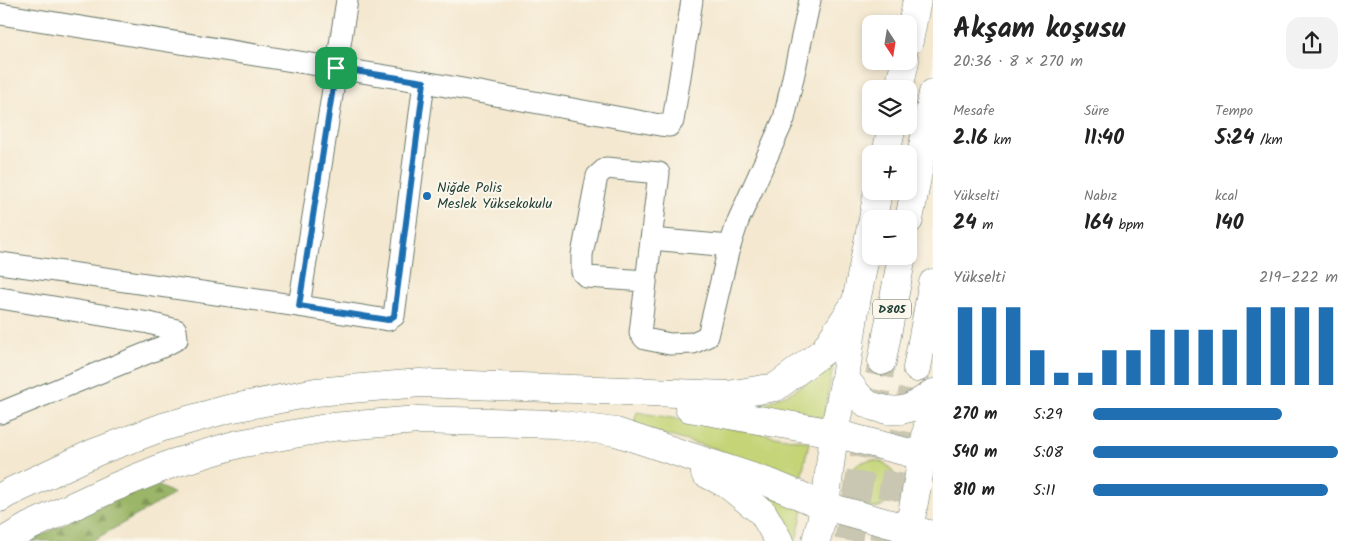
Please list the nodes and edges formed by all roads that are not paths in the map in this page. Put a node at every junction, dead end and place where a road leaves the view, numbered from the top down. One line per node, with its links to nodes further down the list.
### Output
1 (346, 0): 7 (street)
2 (692, 0): 8 (street)
3 (810, 0): 12 (street)
4 (917, 0): 6 (highway)
5 (0, 14): 7 (street)
6 (914, 15)
7 (336, 68): 8 (street); 20 (street)
8 (424, 82): 20 (street)
9 (933, 94): 10 (highway)
10 (911, 210)
11 (651, 239): 12 (street); 16 (street); 16 (street)
12 (730, 246): 16 (street)
13 (0, 263): 20 (street)
14 (863, 265): 19 (highway)
15 (900, 265): 21 (highway, D805)
16 (646, 281)
17 (933, 283): 22 (highway, D805)
18 (0, 298): 27 (street)
19 (856, 302): 23 (highway); 24 (highway)
20 (299, 306)
21 (882, 361)
22 (917, 368)
23 (845, 378): 25 (highway); 29 (highway)
24 (581, 388): 29 (highway); 31 (highway)
25 (933, 393)
26 (933, 397): 30 (highway)
27 (0, 413)
28 (418, 420): 32 (highway); 34 (highway); 35 (highway)
29 (834, 434): 30 (highway); 32 (highway)
30 (927, 458): 33 (highway)
31 (0, 498)
32 (824, 506): 33 (highway); 36 (highway)
33 (916, 535)
34 (4, 541)
35 (779, 541)
36 (816, 541)

